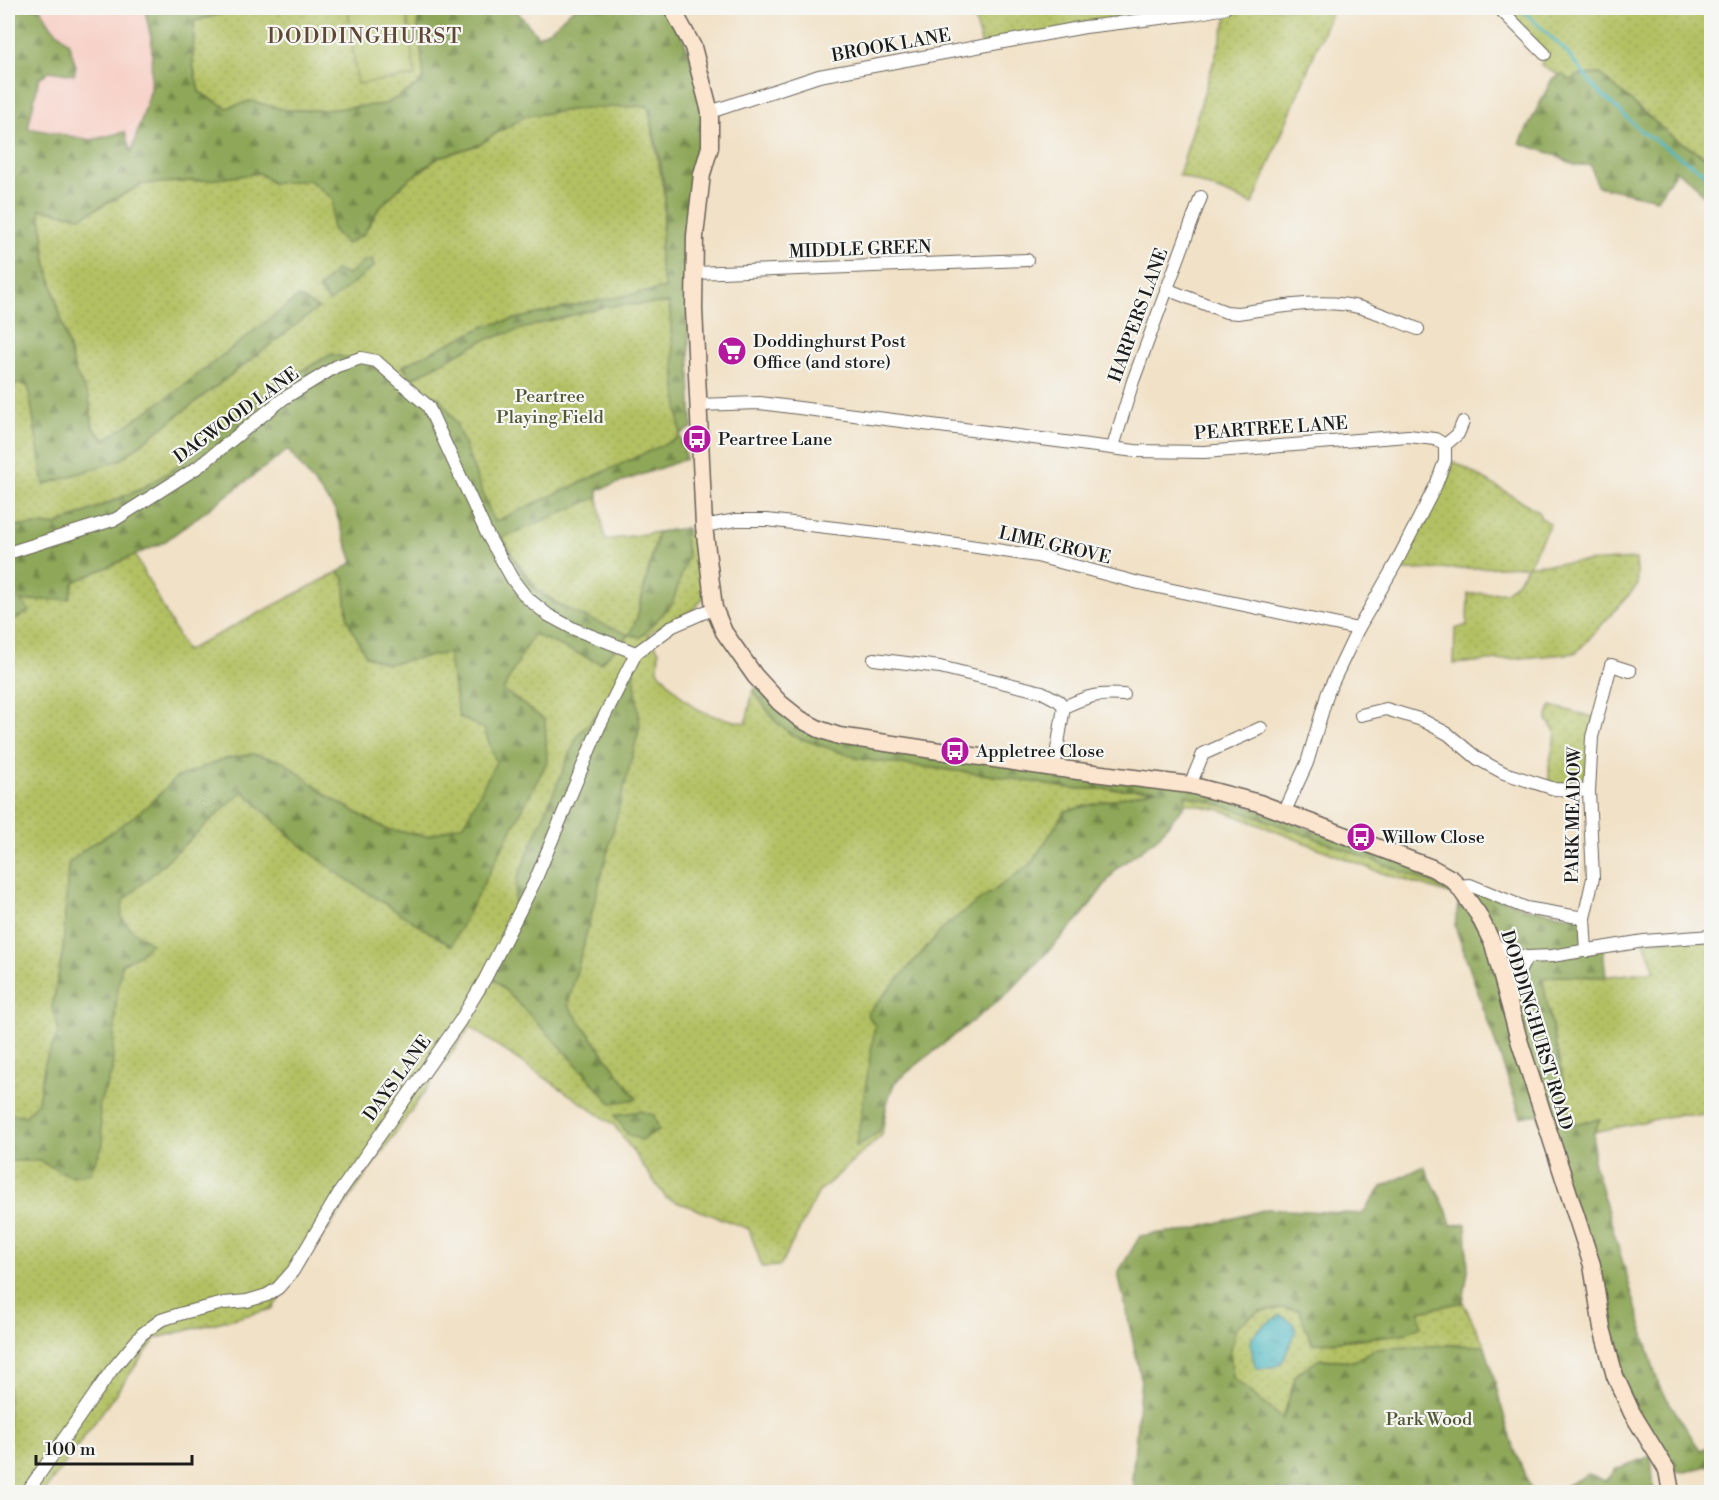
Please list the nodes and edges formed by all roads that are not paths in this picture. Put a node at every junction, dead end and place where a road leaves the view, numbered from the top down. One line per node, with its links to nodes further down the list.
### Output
1 (672, 8): 5 (street, DODDINGHURST ROAD)
2 (1225, 8): 5 (street, BROOK LANE)
3 (1499, 8): 4 (street)
4 (1545, 54)
5 (710, 112): 8 (street, DODDINGHURST ROAD)
6 (1201, 197): 9 (street, HARPERS LANE)
7 (1027, 261): 8 (street, MIDDLE GREEN)
8 (695, 273): 11 (street, DODDINGHURST ROAD)
9 (1166, 289): 10 (street); 14 (street, HARPERS LANE)
10 (1418, 329)
11 (697, 405): 14 (street, PEARTREE LANE); 15 (street, DODDINGHURST ROAD)
12 (1463, 422): 13 (street)
13 (1445, 445): 14 (street, PEARTREE LANE); 18 (street)
14 (1113, 447)
15 (704, 526): 17 (street, DODDINGHURST ROAD); 18 (street, LIME GROVE)
16 (8, 553): 19 (street, DAGWOOD LANE)
17 (714, 608): 19 (street, DAYS LANE); 26 (street, DODDINGHURST ROAD)
18 (1358, 629): 29 (street)
19 (636, 653): 37 (street, DAYS LANE)
20 (874, 659): 23 (street)
21 (1630, 670): 28 (street, PARK MEADOW)
22 (1124, 695): 23 (street)
23 (1064, 707): 26 (street)
24 (1361, 715): 28 (street)
25 (1261, 728): 27 (street)
26 (1054, 768): 27 (street, DODDINGHURST ROAD)
27 (1190, 785): 29 (street, DODDINGHURST ROAD)
28 (1588, 791): 31 (street, PARK MEADOW)
29 (1284, 813): 30 (street, DODDINGHURST ROAD)
30 (1458, 886): 31 (street); 33 (street, DODDINGHURST ROAD)
31 (1584, 918): 34 (street, PARK MEADOW)
32 (1712, 936): 34 (street)
33 (1493, 944): 35 (street); 36 (street, DODDINGHURST ROAD)
34 (1586, 951): 35 (street)
35 (1527, 957): 36 (street)
36 (1505, 988): 38 (street, DODDINGHURST ROAD)
37 (27, 1492)
38 (1671, 1492)

